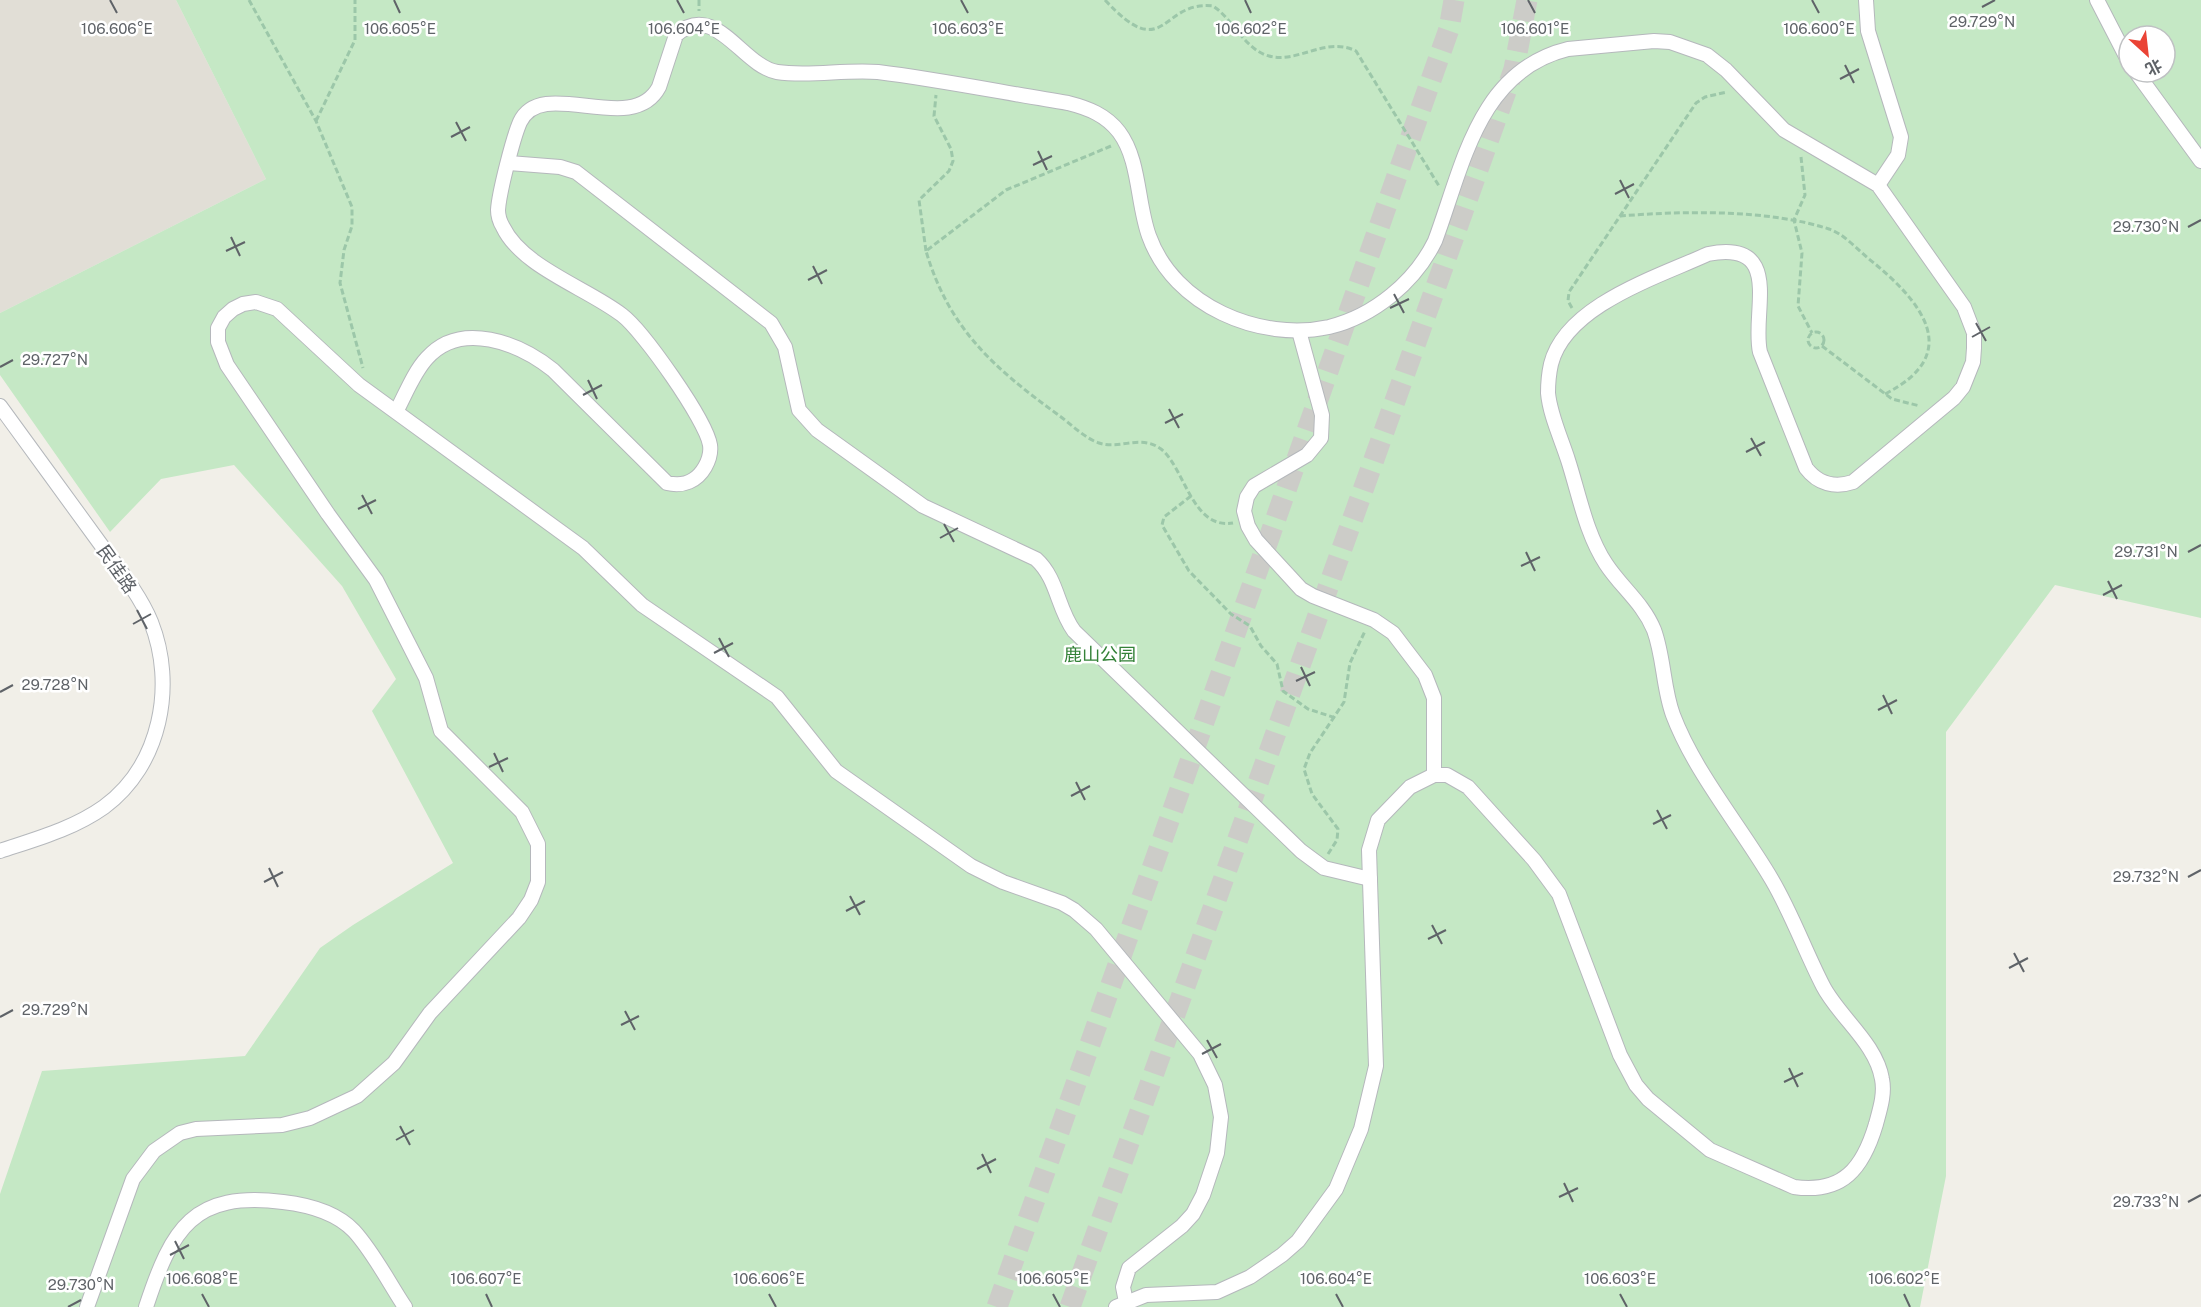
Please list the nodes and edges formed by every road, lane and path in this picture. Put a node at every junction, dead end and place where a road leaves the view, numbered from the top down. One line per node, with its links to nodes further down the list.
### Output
1 (249, 0): 10 (path)
2 (355, 0): 10 (path)
3 (1105, 0): 16 (path)
4 (1866, 0): 15 (street)
5 (2097, 0): 6 (street)
6 (2117, 39)
7 (938, 82): 11 (street); 14 (street); 19 (path)
8 (2145, 84): 13 (street)
9 (1743, 88): 12 (street); 16 (street); 17 (path)
10 (316, 121): 24 (path)
11 (1125, 141): 19 (path); 21 (street)
12 (1805, 142): 15 (street); 18 (path)
13 (2201, 161)
14 (509, 163): 27 (street); 35 (street)
15 (1878, 185): 28 (street)
16 (1449, 203): 21 (street)
17 (1620, 216): 18 (path); 20 (path)
18 (1794, 220): 22 (path); 25 (path)
19 (926, 251): 29 (path)
20 (1580, 319): 28 (street); 33 (street)
21 (1299, 331): 30 (street)
22 (1812, 333): 23 (path); 23 (path)
23 (1822, 346): 25 (path)
24 (370, 393): 27 (street); 38 (street)
25 (1885, 394): 28 (path)
26 (0, 406): 34 (street, 民佳路)
27 (396, 410): 37 (street)
28 (1939, 410)
29 (1191, 496): 30 (path); 32 (path)
30 (1246, 521): 31 (street)
31 (1371, 619): 32 (path); 33 (street)
32 (1336, 718): 35 (path)
33 (1434, 775): 36 (street)
34 (0, 851)
35 (1321, 866): 36 (street)
36 (1370, 879): 37 (street)
37 (1121, 1304)
38 (87, 1307)
39 (146, 1307): 40 (street)
40 (405, 1307)

